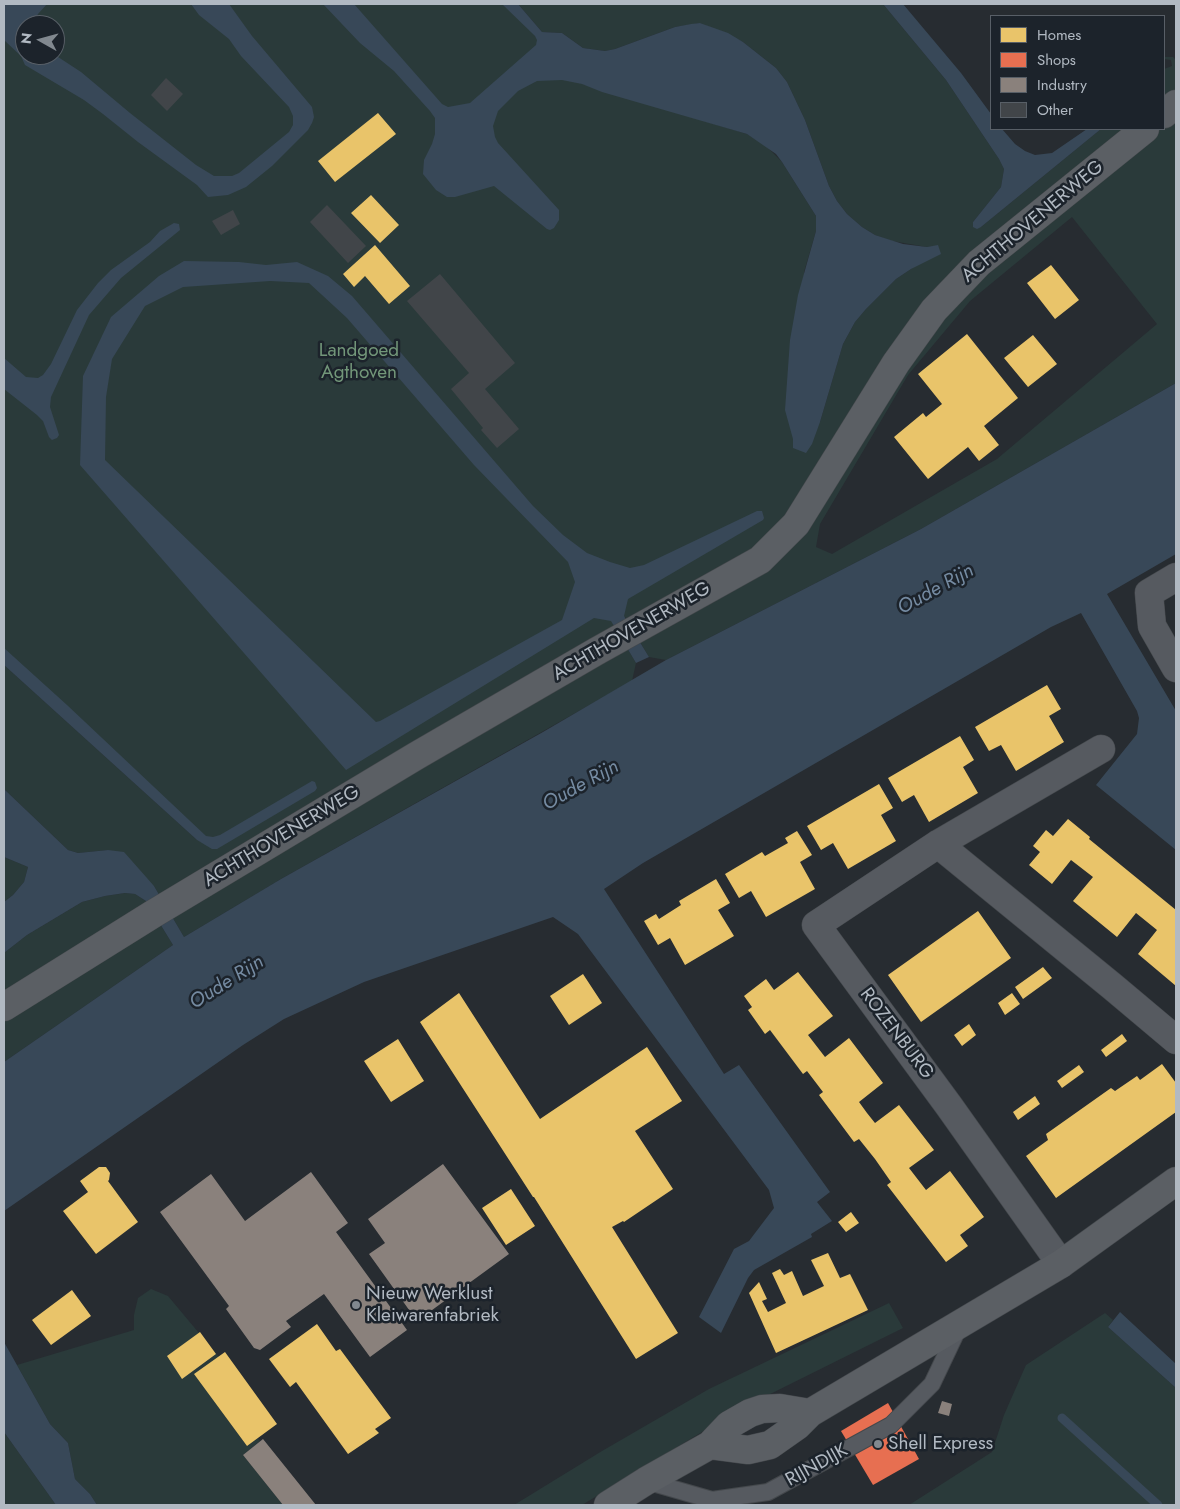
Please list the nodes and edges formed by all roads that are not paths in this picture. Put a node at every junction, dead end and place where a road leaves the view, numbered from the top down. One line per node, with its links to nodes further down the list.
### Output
1 (1176, 104): 2 (street)
2 (1165, 113)
3 (1144, 130): 8 (street, ACHTHOVENERWEG)
4 (1176, 577): 5 (street)
5 (1176, 668)
6 (1101, 749): 7 (street, ROZENBURG)
7 (938, 844): 9 (street); 11 (street, ROZENBURG)
8 (4, 1007)
9 (1176, 1040)
10 (1176, 1181): 11 (street)
11 (1061, 1264): 12 (street)
12 (961, 1323): 13 (street); 15 (lane, RIJNDIJK)
13 (810, 1413): 14 (street); 14 (street)
14 (710, 1445): 15 (street)
15 (646, 1481): 16 (street)
16 (608, 1505)

